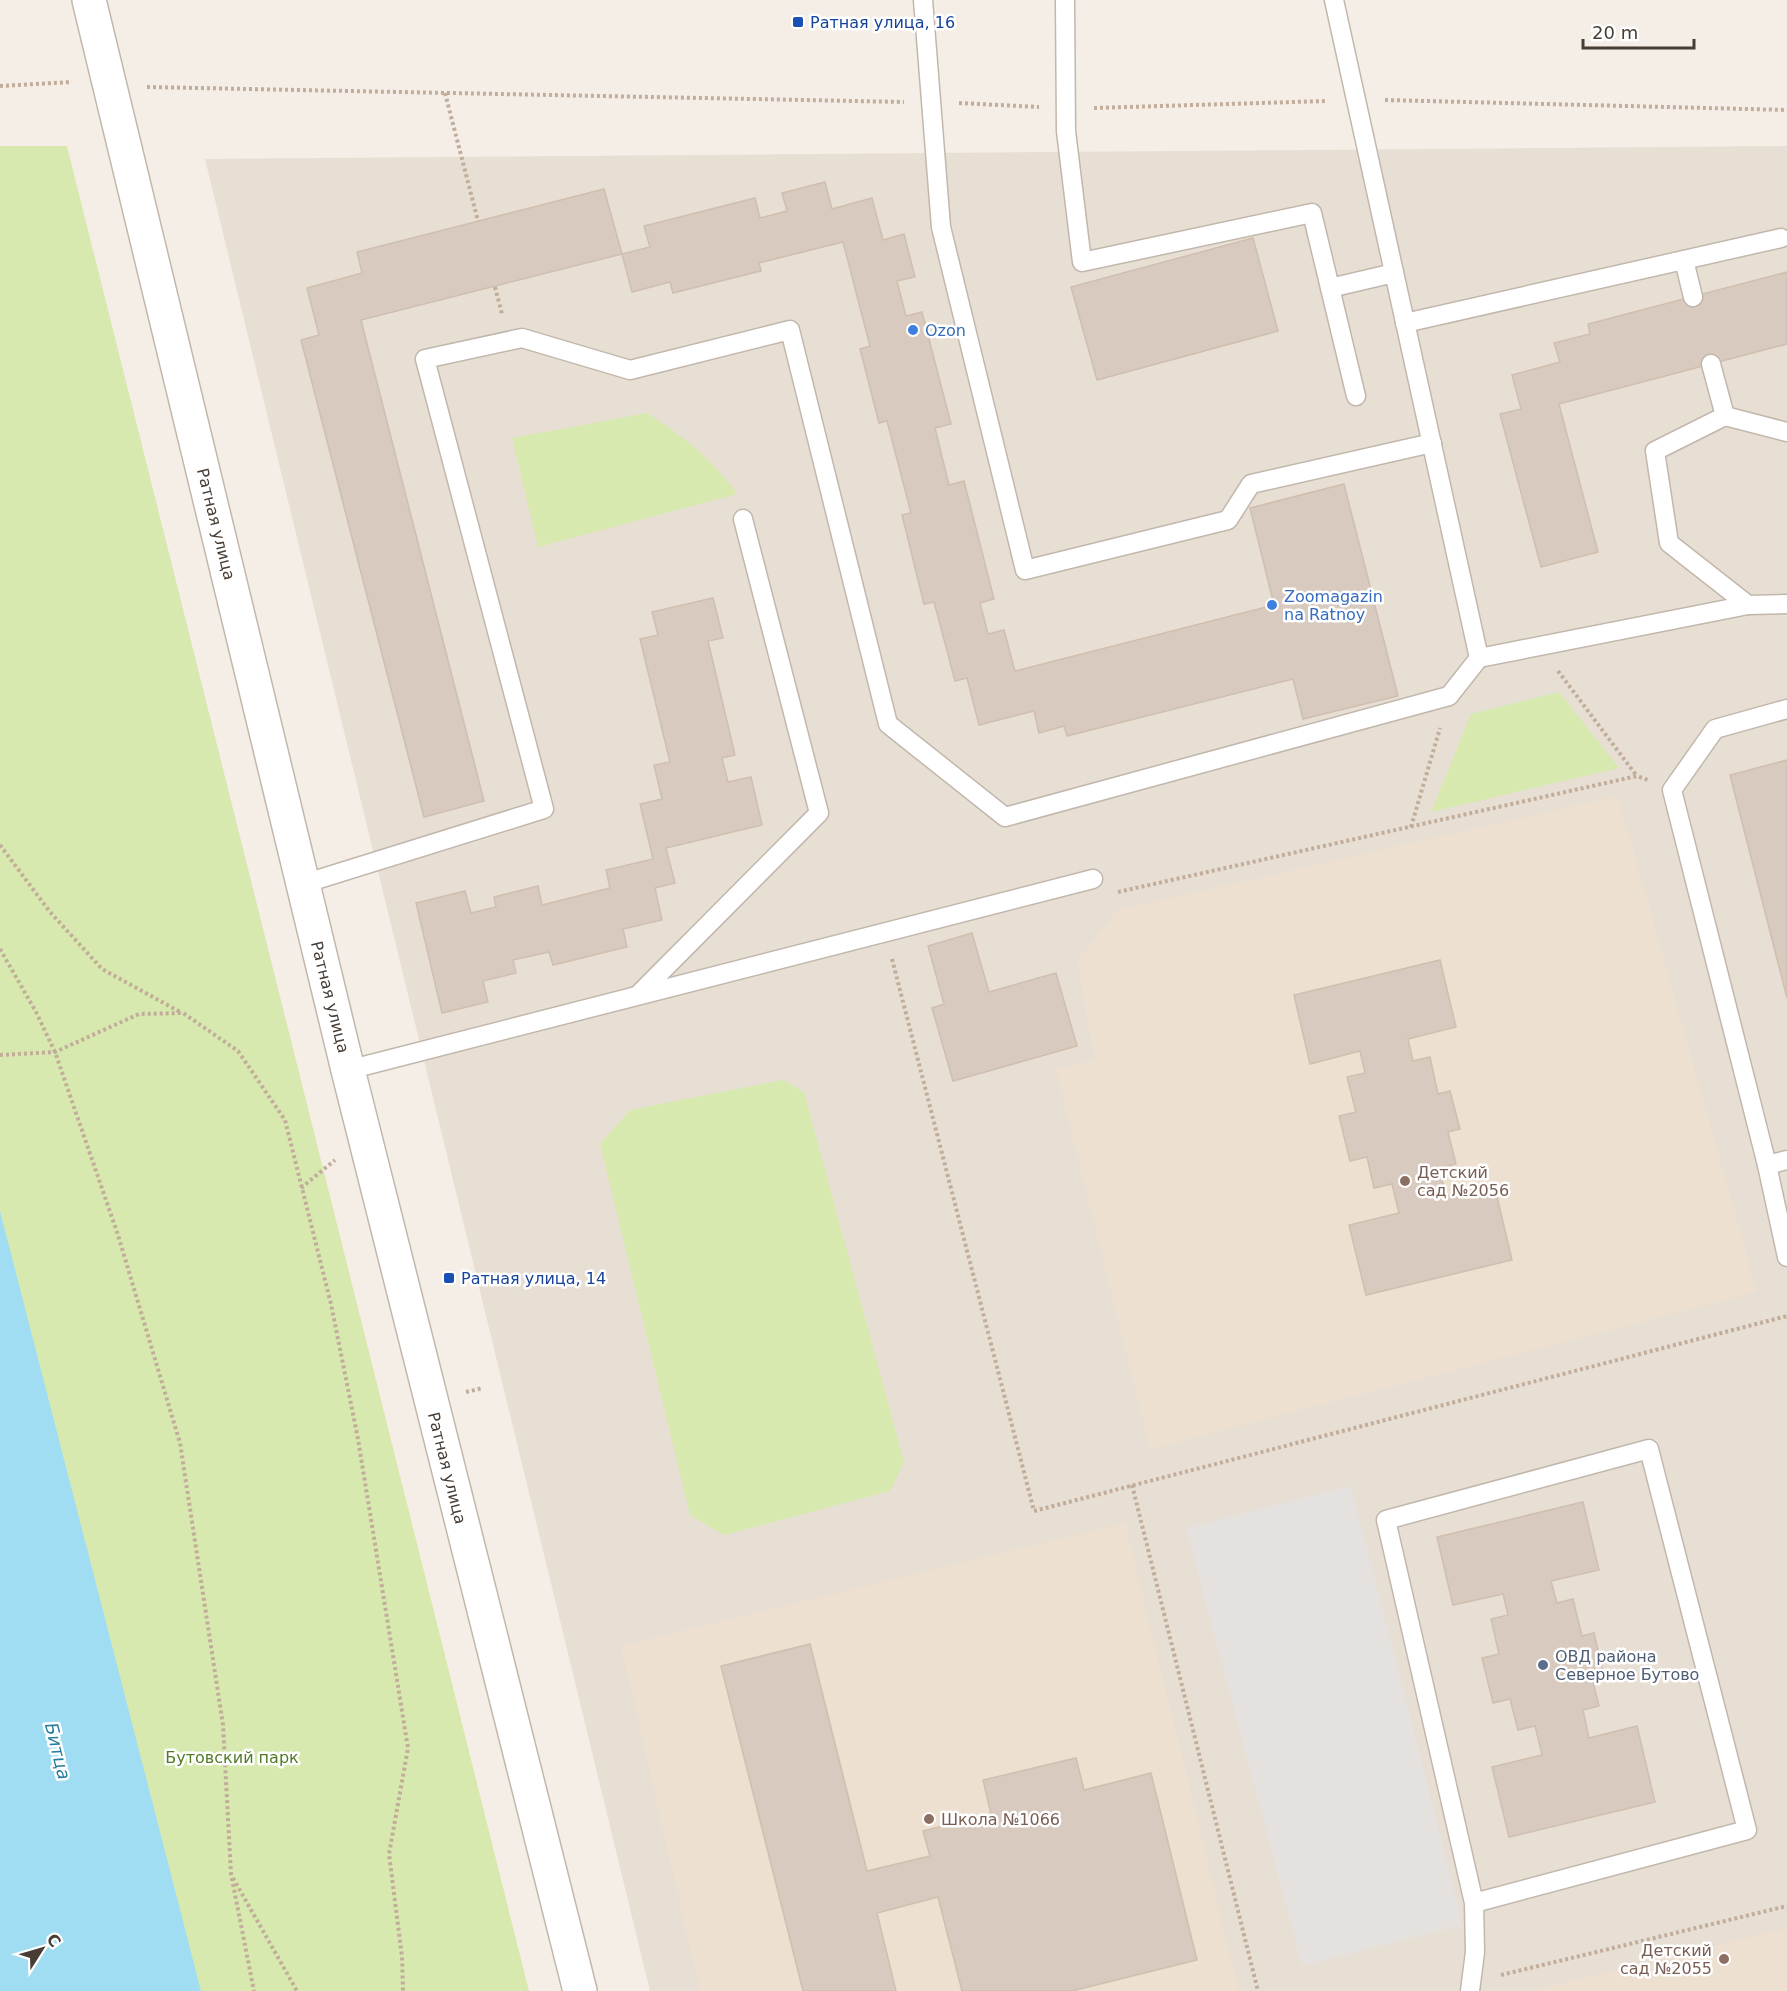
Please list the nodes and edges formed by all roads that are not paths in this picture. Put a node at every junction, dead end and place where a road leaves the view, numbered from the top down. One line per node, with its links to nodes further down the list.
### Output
1 (89, 0): 22 (street, Ратная улица)
2 (923, 0): 15 (lane)
3 (1065, 0): 8 (lane)
4 (1334, 0): 7 (lane)
5 (1780, 238): 6 (lane)
6 (1684, 260): 9 (lane); 10 (lane)
7 (1394, 273): 8 (lane); 10 (lane)
8 (1330, 288): 12 (lane)
9 (1693, 297)
10 (1405, 323): 15 (lane)
11 (1711, 364): 13 (lane)
12 (1356, 396)
13 (1725, 416): 14 (lane); 18 (lane)
14 (1787, 432)
15 (1432, 443): 19 (lane)
16 (743, 519): 23 (lane)
17 (1787, 604): 18 (lane)
18 (1748, 605): 19 (lane)
19 (1479, 658): 22 (lane)
20 (1787, 709): 26 (lane)
21 (1093, 879): 23 (lane)
22 (303, 884): 24 (street, Ратная улица)
23 (638, 995): 24 (lane)
24 (348, 1071): 30 (street, Ратная улица)
25 (1787, 1160): 26 (lane)
26 (1767, 1165): 27 (lane)
27 (1787, 1257)
28 (1474, 1903): 28 (lane); 29 (lane)
29 (1471, 1986)
30 (580, 1991)

